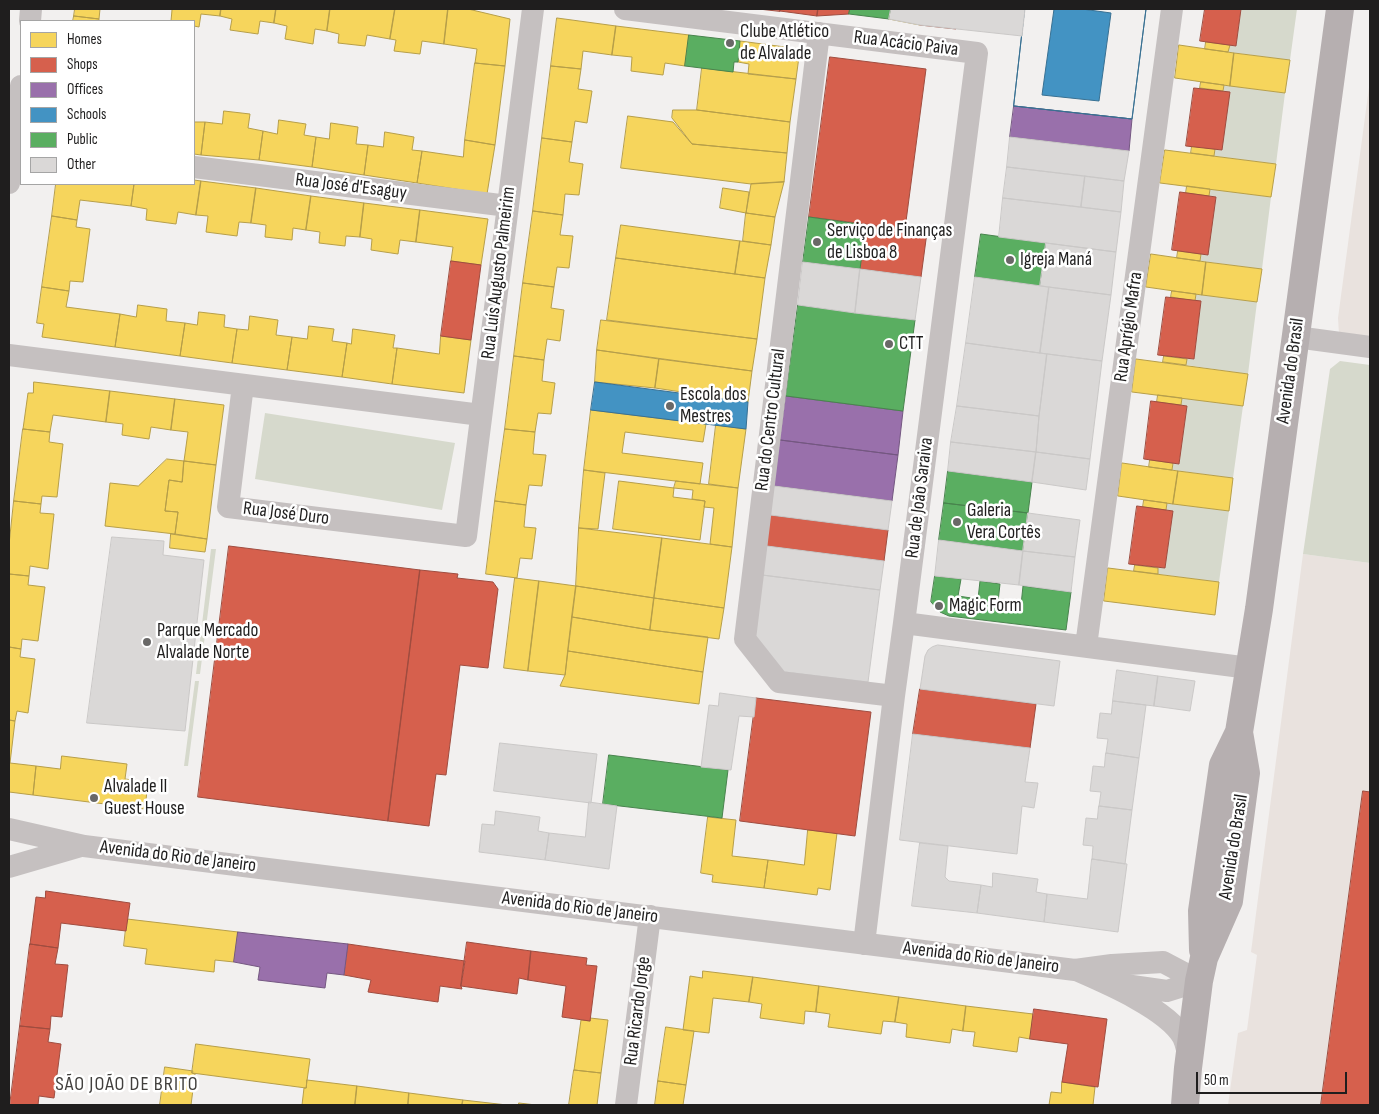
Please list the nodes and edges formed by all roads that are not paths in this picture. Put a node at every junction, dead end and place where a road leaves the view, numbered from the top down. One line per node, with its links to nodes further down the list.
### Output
1 (533, 9): 11 (street, Rua Luís Augusto Palmeirim)
2 (625, 9): 5 (street, Rua Acácio Paiva)
3 (1172, 9): 19 (street, Rua Aprígio Mafra)
4 (1340, 9): 12 (main road, Avenida do Brasil)
5 (820, 33): 6 (street, Rua Acácio Paiva); 21 (street, Rua do Centro Cultural)
6 (977, 52): 18 (street, Rua de João Saraiva)
7 (20, 106): 8 (street)
8 (18, 145): 10 (street)
9 (195, 167): 11 (street, Rua José d'Esaguy)
10 (9, 184)
11 (508, 206): 16 (street, Rua Luís Augusto Palmeirim)
12 (1296, 337): 13 (street); 20 (main road, Avenida do Brasil)
13 (1370, 347)
14 (9, 355): 15 (street)
15 (243, 385): 16 (street); 17 (street, Rua José Duro)
16 (481, 415): 17 (street, Rua Luís Augusto Palmeirim)
17 (466, 536)
18 (904, 623): 19 (street); 21 (street, Rua de João Saraiva)
19 (1086, 646): 20 (street)
20 (1249, 668): 27 (main road, Avenida do Brasil)
21 (894, 696): 26 (street, Rua de João Saraiva)
22 (9, 829): 23 (street, Avenida do Rio de Janeiro)
23 (84, 846): 24 (street, Avenida do Rio de Janeiro); 25 (street, Avenida do Rio de Janeiro)
24 (9, 867)
25 (650, 916): 26 (street, Avenida do Rio de Janeiro); 31 (street, Rua Ricardo Jorge)
26 (864, 944): 28 (street, Avenida do Rio de Janeiro)
27 (1202, 969): 28 (street, Avenida do Rio de Janeiro); 29 (street, Avenida do Rio de Janeiro); 30 (main road, Avenida do Brasil)
28 (1075, 970): 29 (street, Avenida do Rio de Janeiro)
29 (1104, 982): 30 (street, Avenida do Rio de Janeiro)
30 (1188, 1068): 32 (main road, Avenida do Brasil)
31 (626, 1105)
32 (1185, 1105)

